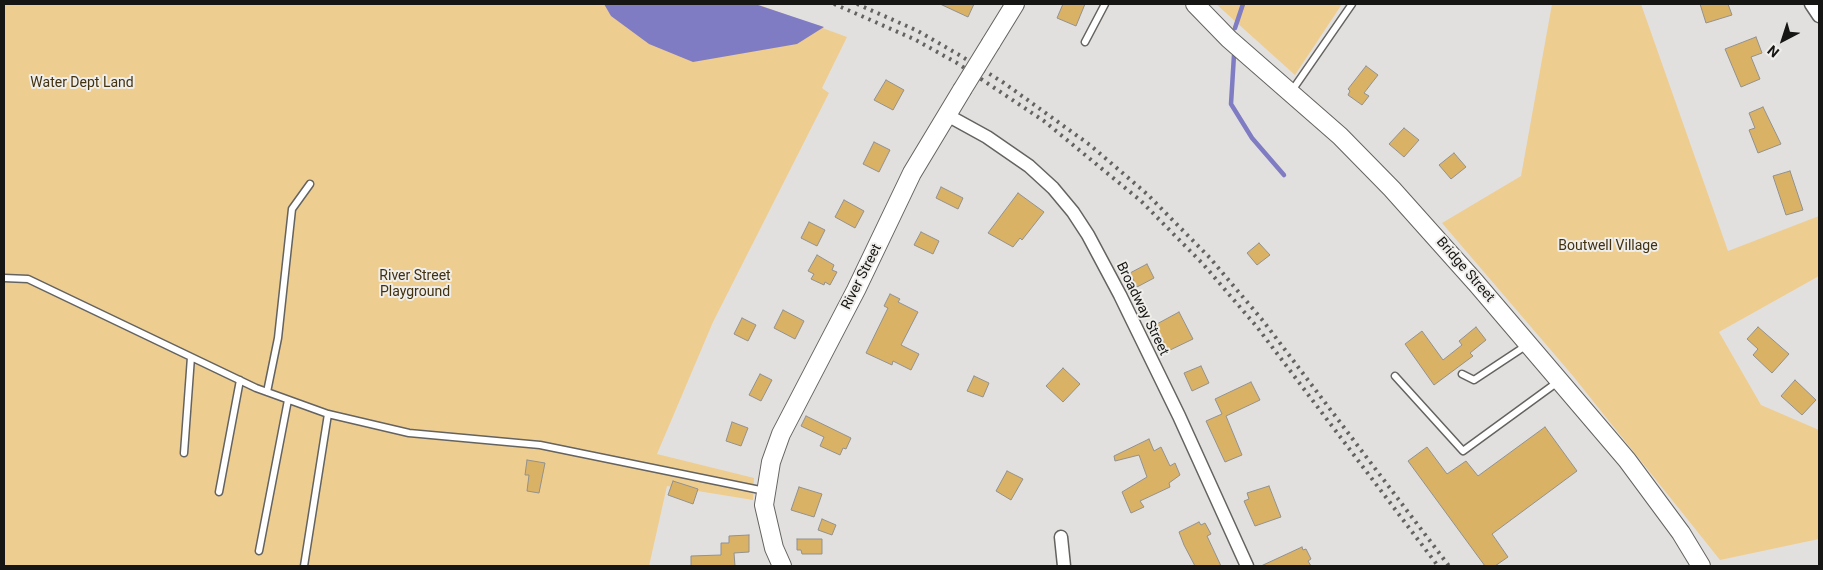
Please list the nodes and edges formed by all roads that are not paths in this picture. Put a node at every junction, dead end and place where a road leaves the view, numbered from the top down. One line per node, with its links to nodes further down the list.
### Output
1 (1015, 4): 9 (main road, River Street, bridge)
2 (1105, 4): 7 (lane)
3 (1195, 4): 8 (main road, Bridge Street)
4 (1352, 4): 8 (lane)
5 (1811, 4): 6 (street)
6 (1819, 16)
7 (1085, 42)
8 (1291, 93): 12 (main road, Bridge Street)
9 (948, 115): 22 (main road, River Street); 29 (street, Broadway Street)
10 (310, 184): 18 (lane)
11 (4, 278): 13 (lane)
12 (1528, 345): 14 (lane); 17 (main road, Bridge Street)
13 (191, 356): 16 (lane); 21 (lane)
14 (1462, 374)
15 (1395, 376): 17 (lane)
16 (240, 380): 18 (lane); 23 (lane)
17 (1560, 381): 30 (main road, Bridge Street)
18 (267, 392): 19 (lane)
19 (288, 400): 20 (lane); 25 (lane)
20 (328, 414): 22 (lane); 26 (lane)
21 (184, 453)
22 (766, 491): 27 (main road, River Street)
23 (220, 492)
24 (1061, 537): 28 (street)
25 (259, 551)
26 (304, 566)
27 (782, 566)
28 (1064, 566)
29 (1247, 566)
30 (1702, 566)

